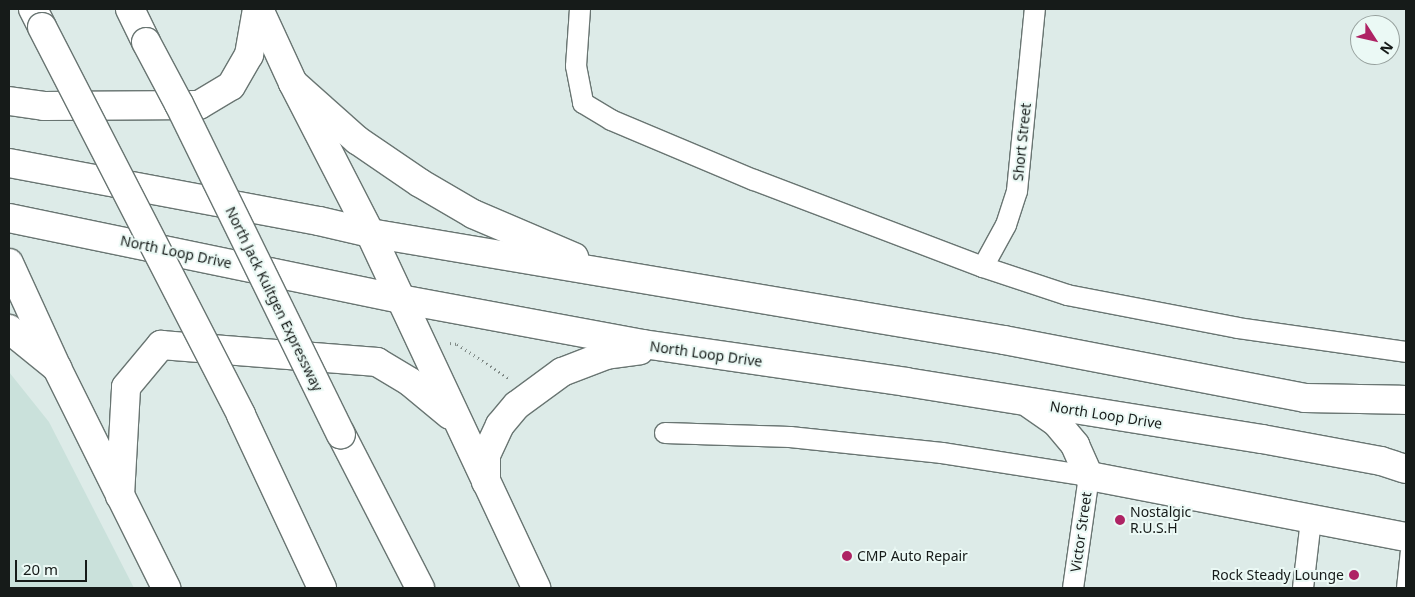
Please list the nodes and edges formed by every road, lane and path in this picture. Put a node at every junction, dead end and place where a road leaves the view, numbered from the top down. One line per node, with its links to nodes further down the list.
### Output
1 (130, 9): 36 (main road, North Jack Kultgen Expressway, bridge)
2 (258, 9): 6 (main road); 7 (main road)
3 (580, 9): 12 (street)
4 (1035, 9): 12 (street, Short Street)
5 (38, 18): 35 (main road, bridge)
6 (293, 83): 10 (main road); 13 (main road)
7 (9, 101)
8 (9, 163): 10 (main road)
9 (9, 218): 14 (main road, North Loop Drive)
10 (370, 233): 13 (main road); 14 (main road)
11 (9, 263): 21 (main road)
12 (982, 267): 20 (street)
13 (622, 276): 23 (main road)
14 (400, 299): 19 (main road, North Loop Drive); 25 (main road)
15 (9, 329): 21 (main road)
16 (457, 336): 18 (path)
17 (444, 343): 18 (path)
18 (457, 344): 22 (path)
19 (660, 347): 24 (main road, North Loop Drive); 29 (main road)
20 (1406, 352)
21 (57, 368): 30 (main road)
22 (512, 380)
23 (1406, 400)
24 (1027, 402): 27 (main road, North Loop Drive); 28 (main road)
25 (457, 421): 29 (main road); 30 (main road)
26 (665, 433): 28 (street)
27 (1406, 469)
28 (1089, 476): 31 (main road); 38 (street, Victor Street)
29 (486, 482): 37 (main road)
30 (120, 496): 34 (main road)
31 (1311, 520): 32 (main road); 39 (street)
32 (1406, 537)
33 (1406, 552): 40 (lane)
34 (166, 588)
35 (322, 588)
36 (420, 588)
37 (536, 588)
38 (1073, 588)
39 (1303, 588)
40 (1402, 588)

